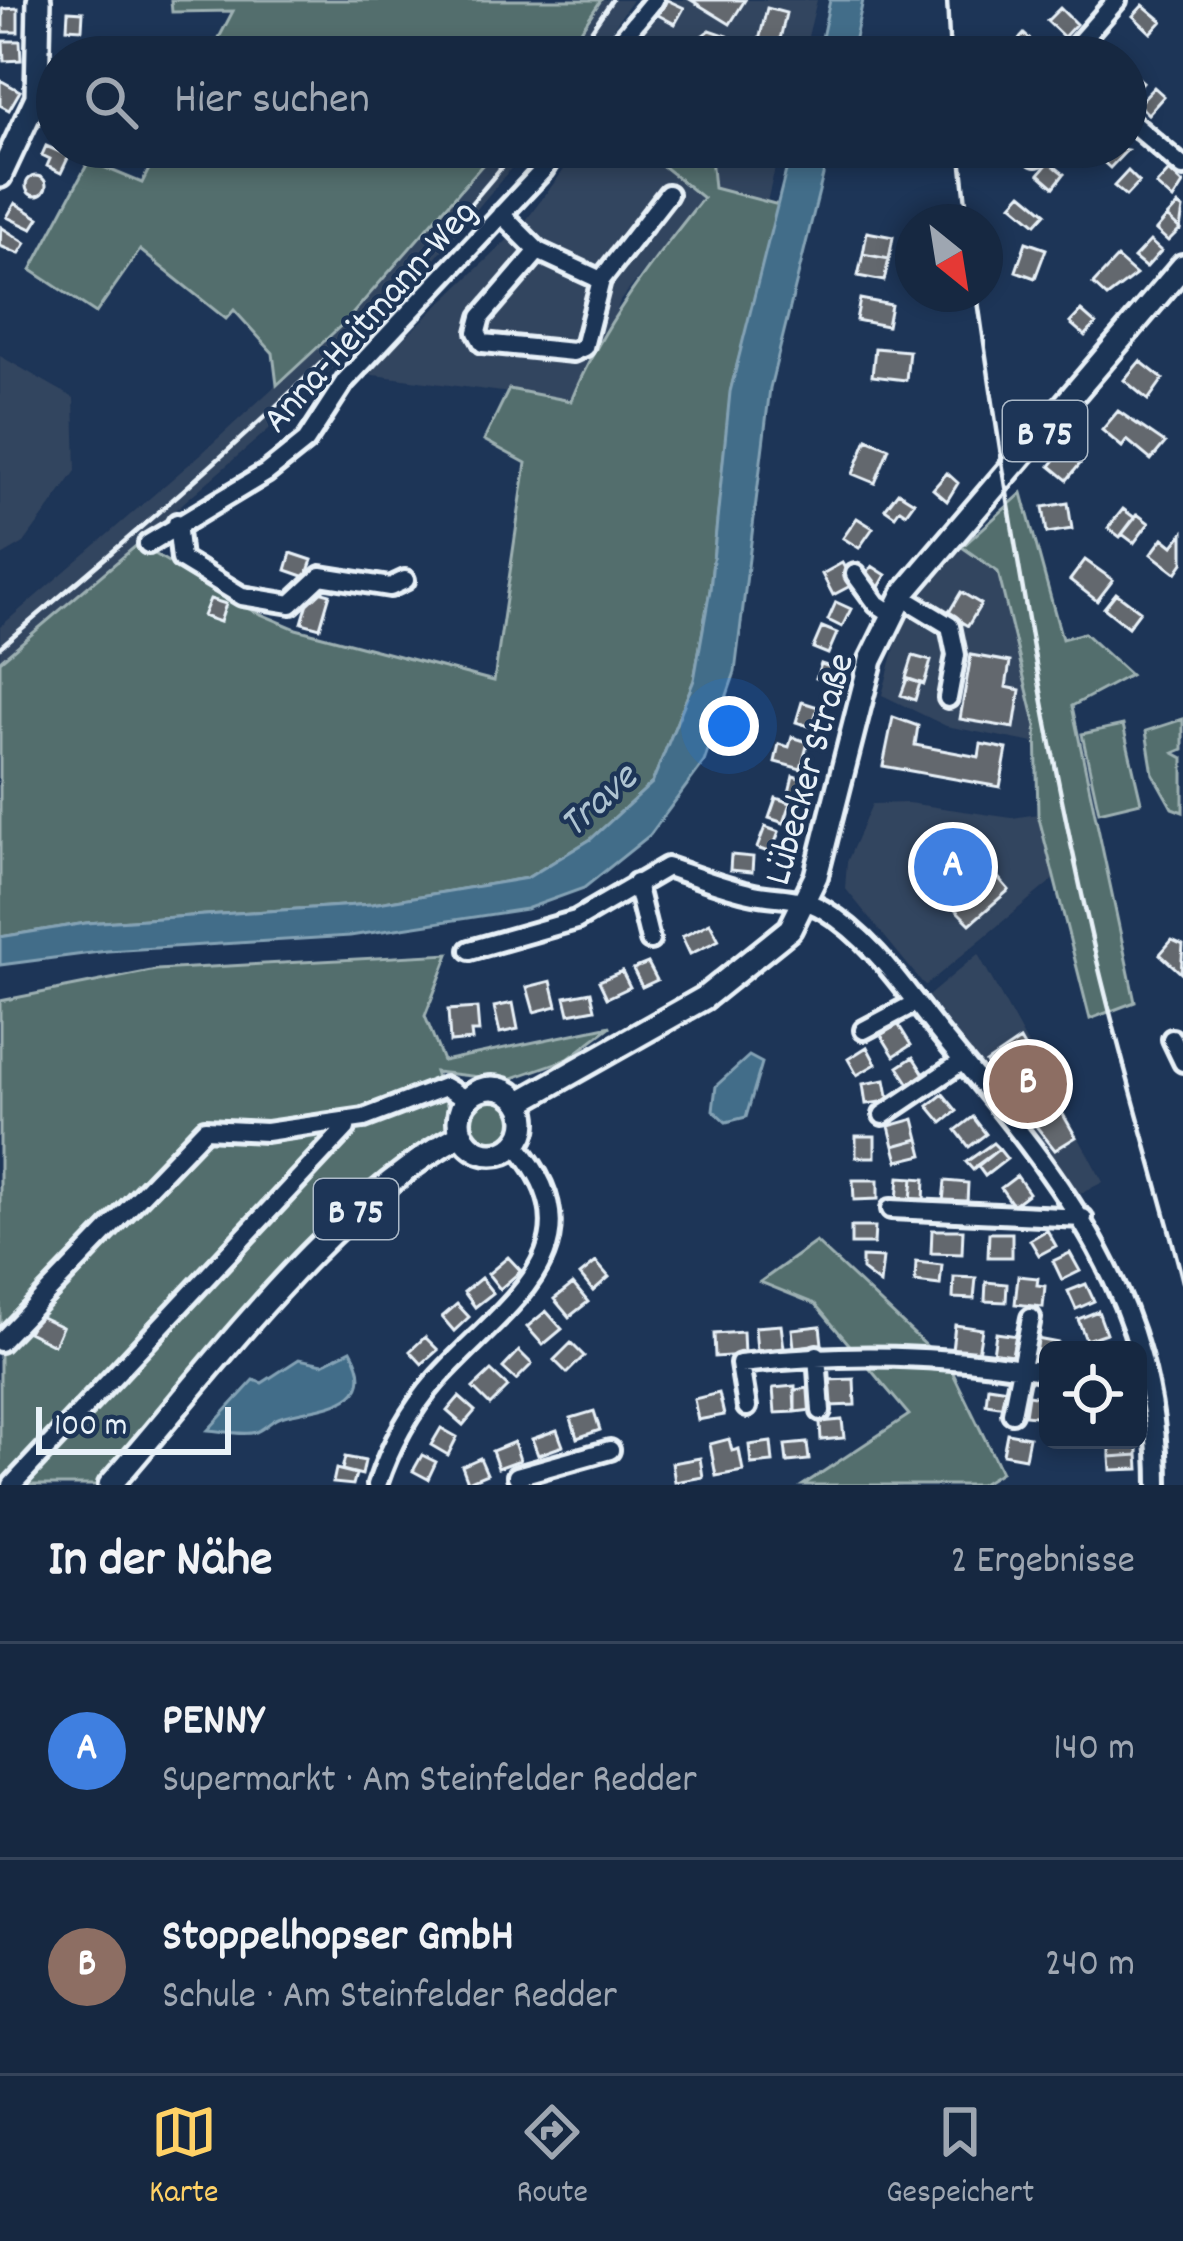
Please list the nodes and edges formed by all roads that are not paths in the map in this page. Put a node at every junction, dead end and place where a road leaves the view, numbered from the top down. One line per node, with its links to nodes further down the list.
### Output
1 (38, 0): 4 (main road)
2 (653, 0): 5 (street)
3 (1117, 0): 6 (street)
4 (38, 36)
5 (625, 36)
6 (1085, 36)
7 (36, 100): 11 (main road)
8 (1147, 136): 9 (street)
9 (1183, 167)
10 (539, 168): 13 (street, Anna-Heitmann-Weg)
11 (0, 176)
12 (668, 194): 16 (street)
13 (501, 214): 14 (street); 17 (street, Anna-Heitmann-Weg)
14 (538, 251): 16 (street); 16 (street)
15 (1183, 266): 21 (main road, Lübecker Straße / B 75)
16 (601, 280)
17 (177, 524): 18 (street, Anna-Heitmann-Weg); 20 (street)
18 (148, 544)
19 (854, 574): 21 (street)
20 (404, 580)
21 (898, 606): 22 (street); 24 (main road, Lübecker Straße / B 75)
22 (948, 698)
23 (636, 883): 24 (street); 25 (street); 26 (street)
24 (807, 901): 27 (street); 33 (main road, Lübecker Straße / B 75)
25 (650, 940)
26 (470, 950)
27 (916, 1003): 28 (street); 30 (street)
28 (864, 1030)
29 (1172, 1039): 31 (street)
30 (963, 1061): 34 (street); 39 (street)
31 (1183, 1062)
32 (467, 1100): 33 (main road); 35 (street); 36 (main road)
33 (520, 1102): 37 (main road)
34 (883, 1115)
35 (347, 1120): 42 (street); 52 (street)
36 (462, 1134): 37 (main road); 53 (main road, B 75)
37 (516, 1145): 54 (street)
38 (891, 1209): 39 (street)
39 (1083, 1218): 41 (street)
40 (1031, 1318): 44 (street)
41 (1132, 1341)
42 (0, 1342)
43 (818, 1355): 44 (street); 46 (street); 47 (street)
44 (1023, 1368): 45 (street); 49 (street)
45 (1039, 1371)
46 (747, 1407)
47 (821, 1411)
48 (1147, 1412): 56 (street)
49 (1012, 1413)
50 (610, 1450): 51 (street)
51 (519, 1481): 55 (street)
52 (13, 1485)
53 (110, 1485)
54 (377, 1485)
55 (496, 1485)
56 (1158, 1485)

